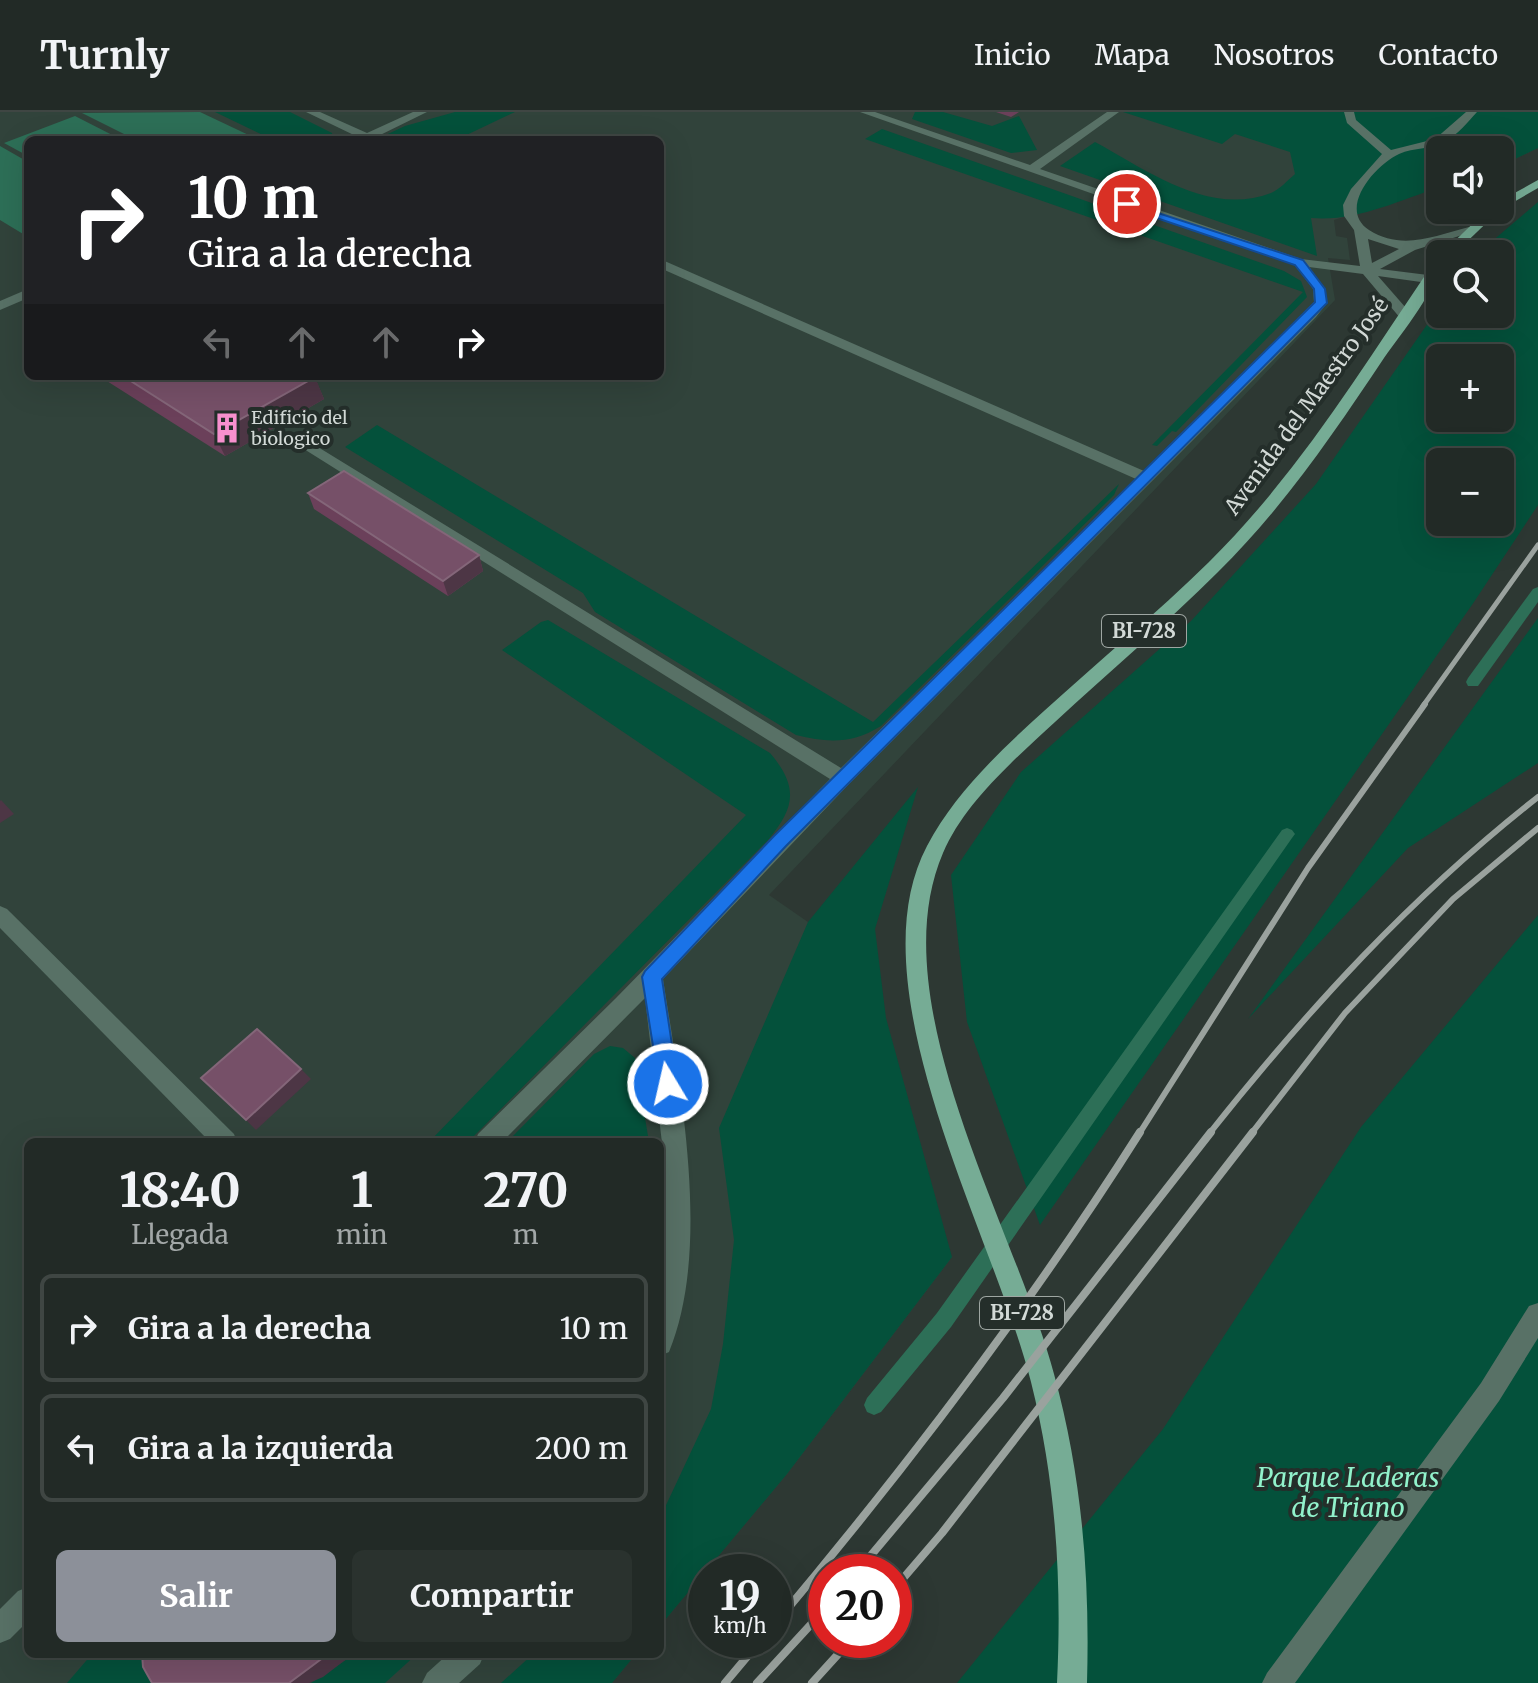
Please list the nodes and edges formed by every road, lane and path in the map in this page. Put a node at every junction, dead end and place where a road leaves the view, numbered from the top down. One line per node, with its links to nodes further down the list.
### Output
1 (311, 112): 9 (street)
2 (422, 112): 10 (street)
3 (865, 112): 8 (street)
4 (906, 112): 8 (street)
5 (1114, 112): 12 (street)
6 (1349, 112): 11 (street)
7 (1472, 112): 11 (street)
8 (891, 121): 12 (street)
9 (358, 136)
10 (370, 136)
11 (1390, 155): 16 (street)
12 (1030, 170): 20 (street)
13 (1538, 183): 14 (main road)
14 (1514, 198)
15 (1477, 224): 17 (main road)
16 (1360, 230): 19 (street); 22 (street)
17 (1469, 231): 18 (main road); 19 (street)
18 (1460, 240)
19 (1411, 247): 22 (street)
20 (1299, 262): 22 (street); 29 (street)
21 (664, 265): 29 (street)
22 (1367, 271): 23 (street); 27 (street)
23 (1426, 279)
24 (1426, 282): 27 (main road, Avenida del Maestro José / BI-728)
25 (24, 295): 26 (street)
26 (0, 306)
27 (1406, 316): 41 (main road, Avenida del Maestro José / BI-728)
28 (295, 439): 30 (street)
29 (1144, 477): 30 (street)
30 (843, 778): 32 (street)
31 (0, 915): 33 (street)
32 (652, 977): 34 (street); 36 (street)
33 (222, 1138)
34 (490, 1138)
35 (1538, 1315): 42 (street)
36 (664, 1329)
37 (24, 1605): 38 (street)
38 (0, 1629)
39 (465, 1658): 40 (street)
40 (437, 1683)
41 (1072, 1683)
42 (1277, 1683)

